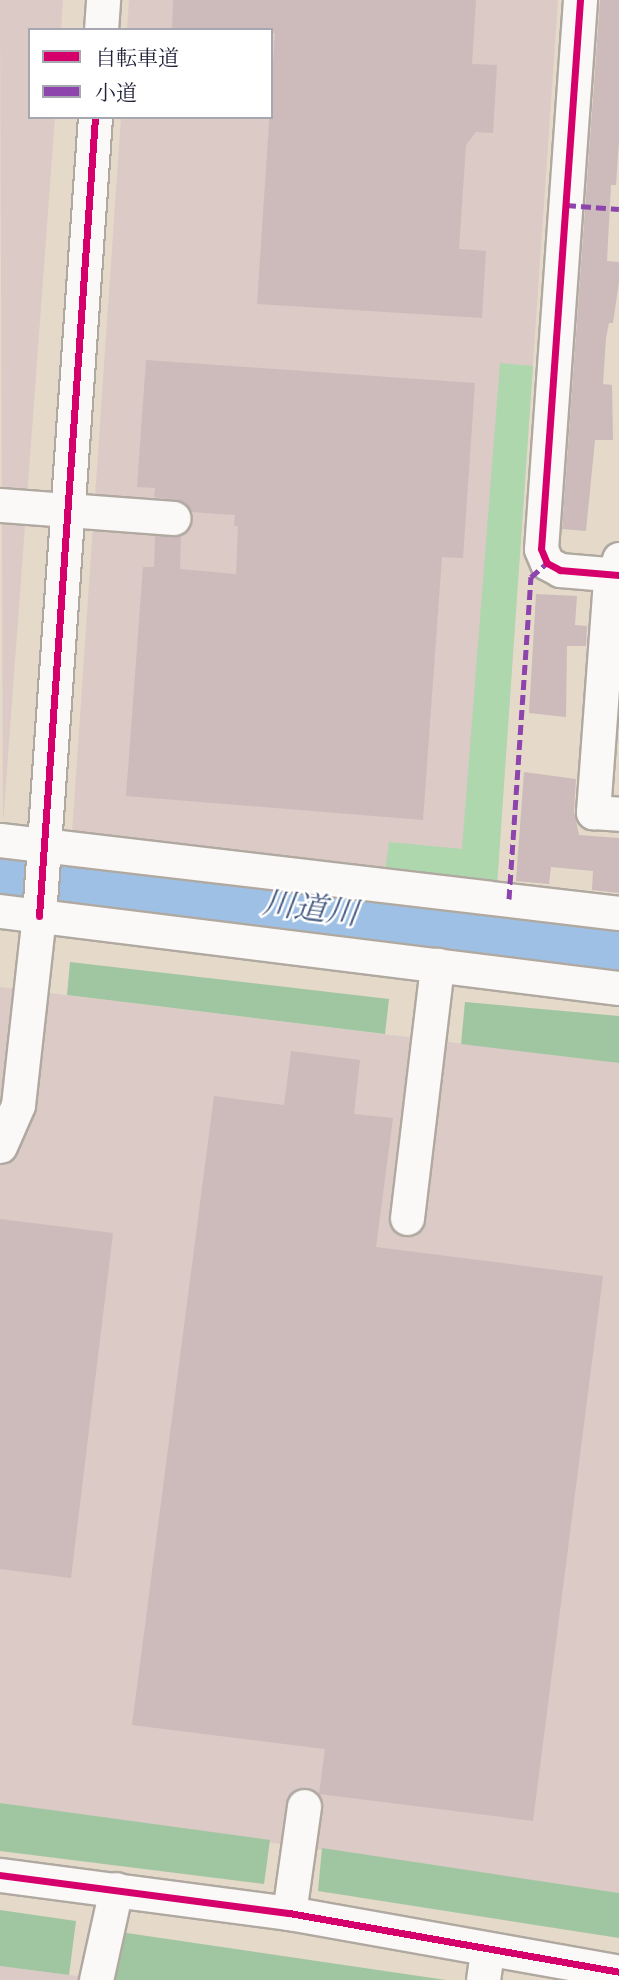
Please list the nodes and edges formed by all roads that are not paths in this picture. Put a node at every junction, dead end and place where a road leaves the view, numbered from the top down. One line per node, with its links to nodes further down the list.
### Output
1 (103, 0): 3 (street)
2 (580, 0): 8 (street)
3 (102, 28)
4 (95, 119): 6 (street)
5 (0, 505): 6 (street)
6 (68, 510): 7 (street); 12 (street)
7 (174, 519)
8 (618, 570): 9 (street)
9 (611, 668): 10 (street)
10 (619, 814)
11 (0, 840): 12 (street)
12 (42, 848): 13 (street); 15 (street)
13 (38, 905): 14 (street); 16 (street); 18 (street)
14 (0, 911)
15 (619, 913)
16 (437, 965): 17 (street); 19 (street)
17 (619, 988)
18 (0, 1146)
19 (407, 1217)
20 (304, 1806): 23 (street)
21 (0, 1875): 22 (street)
22 (116, 1889): 23 (street); 26 (street)
23 (289, 1913): 24 (street)
24 (485, 1966): 25 (street)
25 (619, 1972)
26 (96, 1980)

